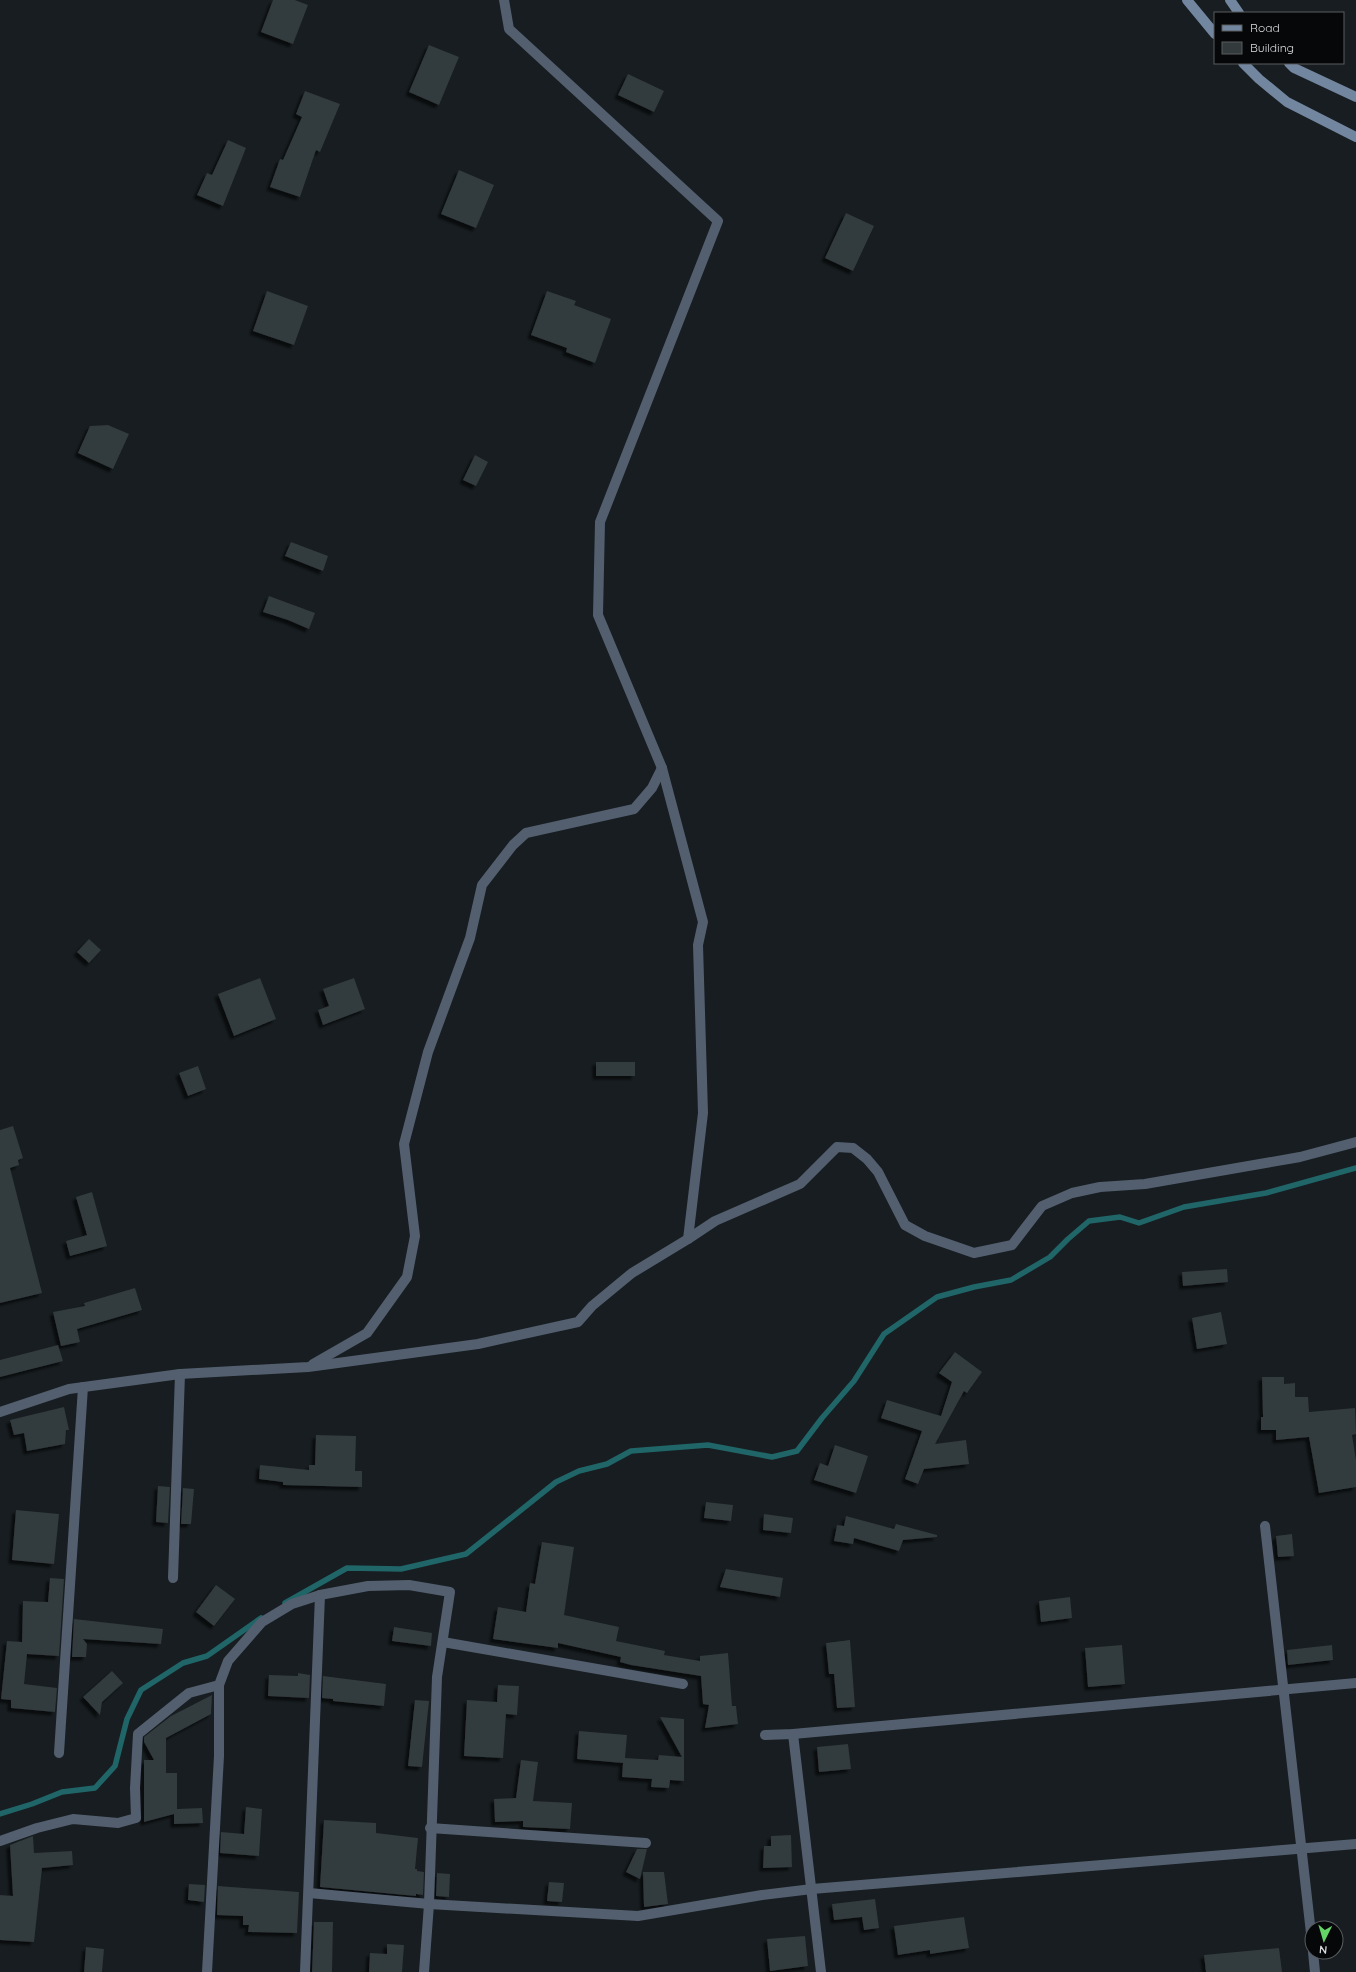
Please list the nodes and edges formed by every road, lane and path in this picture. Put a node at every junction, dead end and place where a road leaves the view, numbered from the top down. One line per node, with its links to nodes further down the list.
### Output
1 (504, 0): 10 (street)
2 (1188, 0): 5 (street)
3 (1230, 0): 4 (street)
4 (1238, 12)
5 (1214, 33)
6 (1244, 64): 9 (street)
7 (1290, 64): 8 (street)
8 (1356, 97)
9 (1356, 137)
10 (662, 768): 12 (street); 13 (street)
11 (1356, 1142): 12 (street)
12 (688, 1239): 13 (street)
13 (308, 1368): 14 (street)
14 (180, 1374): 15 (street); 18 (street)
15 (84, 1387): 16 (street); 27 (street)
16 (0, 1412)
17 (1265, 1526): 24 (street)
18 (173, 1578)
19 (320, 1595): 20 (street); 23 (street); 34 (street)
20 (443, 1642): 22 (street); 28 (street)
21 (1356, 1683): 24 (street)
22 (683, 1684)
23 (219, 1685): 29 (street); 38 (street)
24 (1284, 1691): 25 (street); 32 (street)
25 (793, 1734): 26 (street); 33 (street)
26 (765, 1735)
27 (59, 1753)
28 (430, 1828): 30 (street); 35 (street)
29 (0, 1841)
30 (646, 1843)
31 (1356, 1844): 32 (street)
32 (1302, 1849): 33 (street); 36 (street)
33 (812, 1889): 35 (street); 41 (street)
34 (309, 1893): 35 (street); 39 (street)
35 (429, 1904): 40 (street)
36 (1310, 1920)
37 (1314, 1960): 42 (street)
38 (208, 1972)
39 (305, 1972)
40 (424, 1972)
41 (821, 1972)
42 (1315, 1972)

